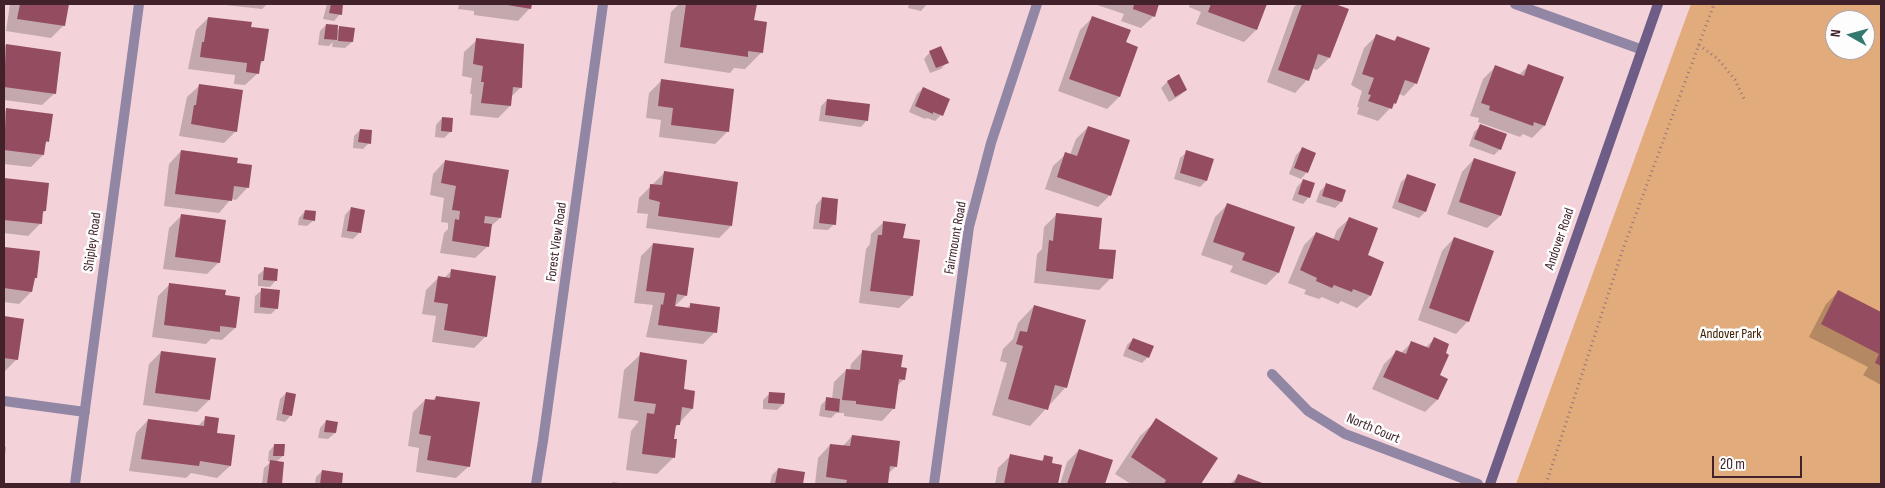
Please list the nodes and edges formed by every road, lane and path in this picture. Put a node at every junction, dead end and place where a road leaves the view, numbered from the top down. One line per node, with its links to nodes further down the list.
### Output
1 (139, 4): 12 (street, Shipley Road)
2 (603, 4): 14 (street, Forest View Road)
3 (1037, 4): 15 (street, Fairmount Road)
4 (1515, 4): 8 (street)
5 (1658, 4): 8 (street, Andover Road)
6 (1714, 4): 7 (path)
7 (1699, 44): 9 (path); 18 (path)
8 (1640, 50): 17 (street, Andover Road)
9 (1744, 99)
10 (1272, 374): 16 (street, North Court)
11 (4, 401): 12 (street)
12 (85, 412): 13 (street, Shipley Road)
13 (75, 484)
14 (536, 484)
15 (934, 484)
16 (1478, 484)
17 (1490, 484)
18 (1546, 484)

